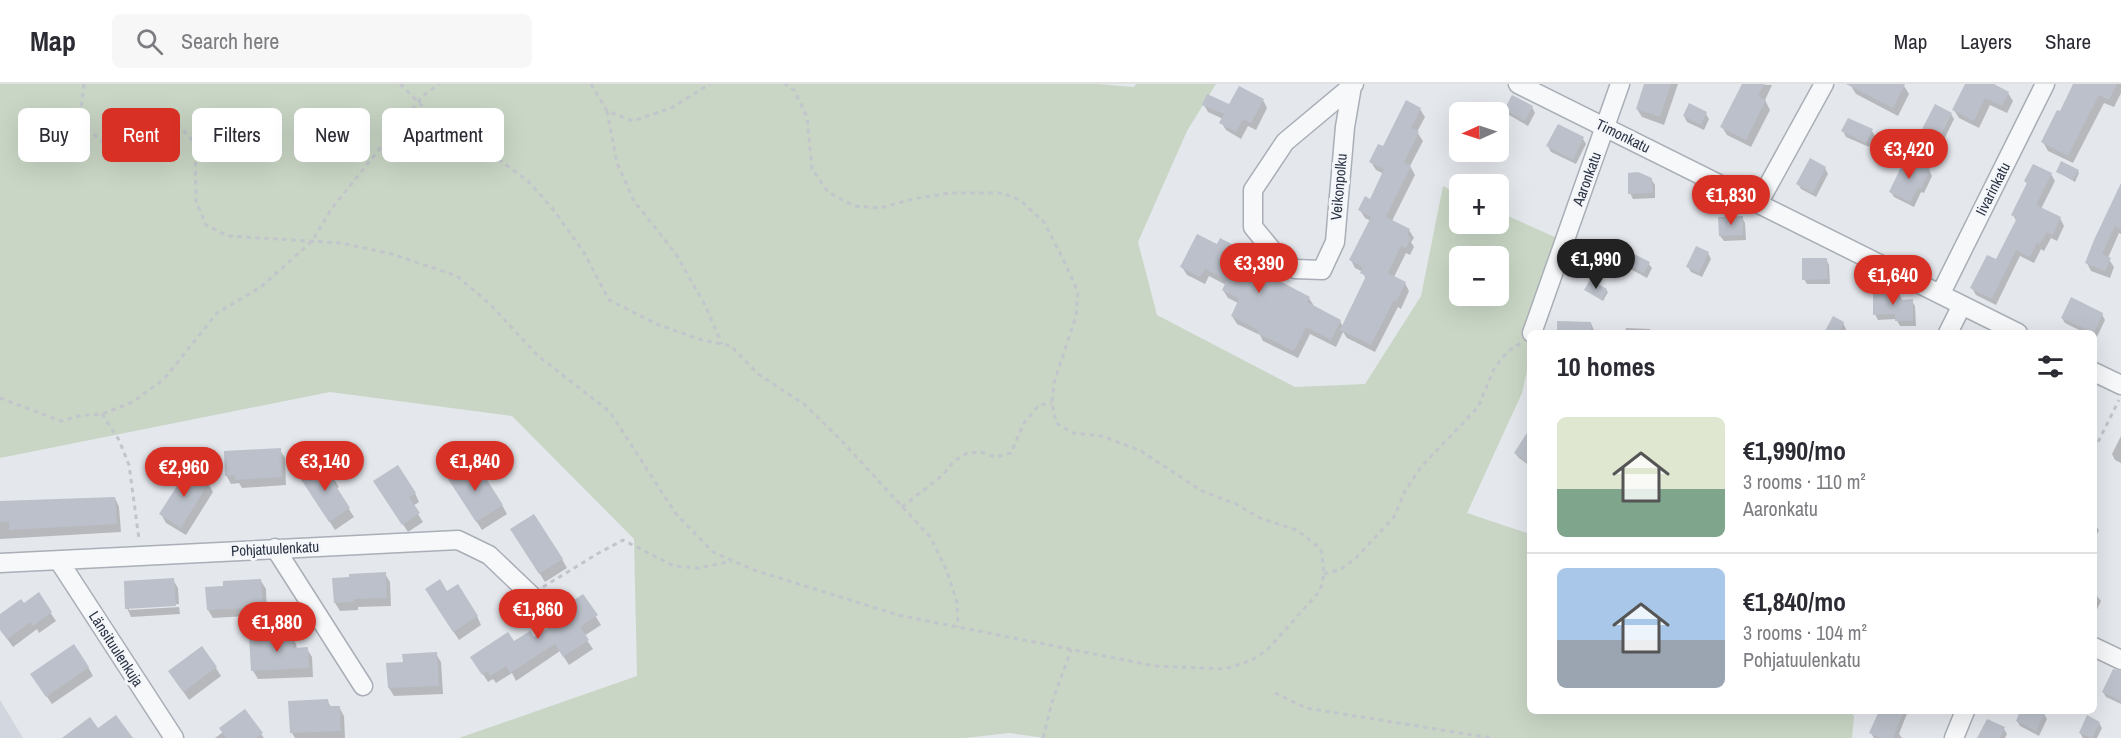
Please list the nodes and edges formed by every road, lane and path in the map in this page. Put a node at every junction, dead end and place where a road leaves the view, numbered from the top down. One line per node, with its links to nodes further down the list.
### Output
1 (84, 84): 16 (path)
2 (400, 84): 12 (path)
3 (439, 84): 12 (path)
4 (591, 84): 13 (path)
5 (710, 84): 13 (path)
6 (785, 84): 28 (path)
7 (1518, 84): 14 (street, Timonkatu)
8 (1620, 84): 14 (street, Aaronkatu)
9 (1824, 84): 15 (street)
10 (2045, 84): 17 (street, Iivarinkatu)
11 (1353, 85): 11 (street, Veikonpolku)
12 (417, 103): 16 (path); 23 (path)
13 (608, 111): 23 (path)
14 (1605, 127): 15 (street, Timonkatu); 19 (street, Aaronkatu)
15 (1759, 202): 17 (street, Timonkatu)
16 (312, 241): 29 (path); 35 (path)
17 (1941, 293): 18 (street, Timonkatu)
18 (1962, 305): 20 (street); 21 (street, Timonkatu)
19 (1530, 330)
20 (1950, 330)
21 (2012, 330)
22 (1527, 338): 37 (path)
23 (722, 344): 31 (path)
24 (2097, 373): 25 (street)
25 (2121, 385)
26 (2121, 396): 30 (path)
27 (0, 398): 29 (path)
28 (1052, 403): 31 (path); 37 (path)
29 (102, 414): 33 (path)
30 (2097, 444)
31 (902, 507): 39 (path)
32 (275, 548): 33 (street, Pohjatuulenkatu); 38 (street, Pohjatuulenkatu); 43 (street)
33 (141, 556): 34 (street, Pohjatuulenkatu)
34 (59, 561): 36 (street, Pohjatuulenkatu); 46 (street, Länsituulenkuja)
35 (734, 561): 38 (path); 39 (path)
36 (0, 563)
37 (1324, 574): 41 (path)
38 (531, 595)
39 (958, 627): 41 (path)
40 (2097, 648): 42 (street)
41 (1071, 650): 47 (path)
42 (2121, 660)
43 (363, 686)
44 (1275, 693): 48 (path)
45 (1964, 714): 49 (street)
46 (174, 738)
47 (1043, 738)
48 (1491, 738)
49 (1954, 738)

